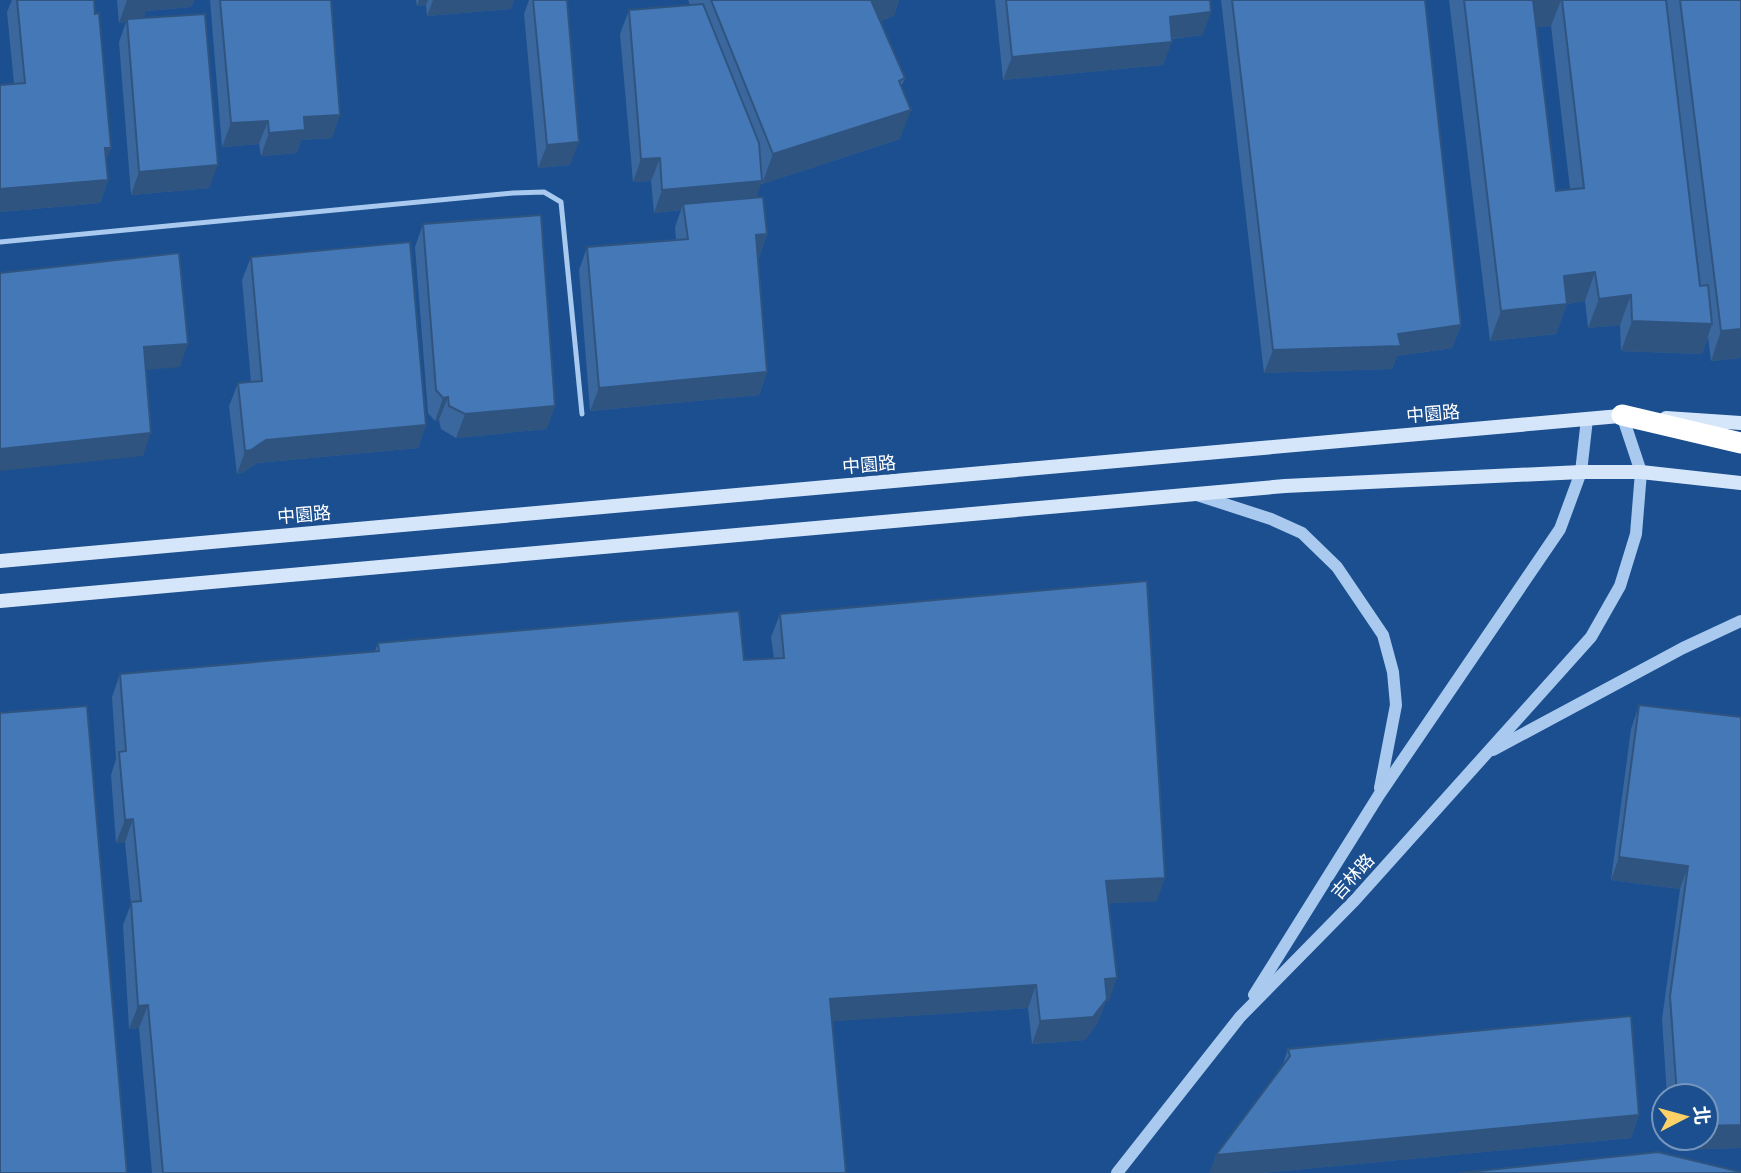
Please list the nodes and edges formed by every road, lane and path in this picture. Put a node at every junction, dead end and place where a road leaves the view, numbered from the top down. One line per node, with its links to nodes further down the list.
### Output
1 (0, 242): 2 (lane)
2 (582, 414)
3 (1622, 415): 4 (main road, 中園路); 5 (main road, 中園路); 6 (highway); 8 (street)
4 (1587, 419): 7 (street, 吉林路); 11 (main road, 中園路)
5 (1741, 423)
6 (1741, 443)
7 (1581, 472): 8 (main road); 10 (main road); 15 (street, 吉林路)
8 (1641, 472): 9 (main road); 14 (street, 吉林路)
9 (1741, 483)
10 (1195, 494): 12 (main road); 15 (street)
11 (0, 561)
12 (0, 601)
13 (1741, 621): 14 (street)
14 (1484, 755): 16 (street, 吉林路)
15 (1379, 795): 16 (street, 吉林路)
16 (1240, 1017): 17 (street, 吉林路)
17 (1117, 1173)

